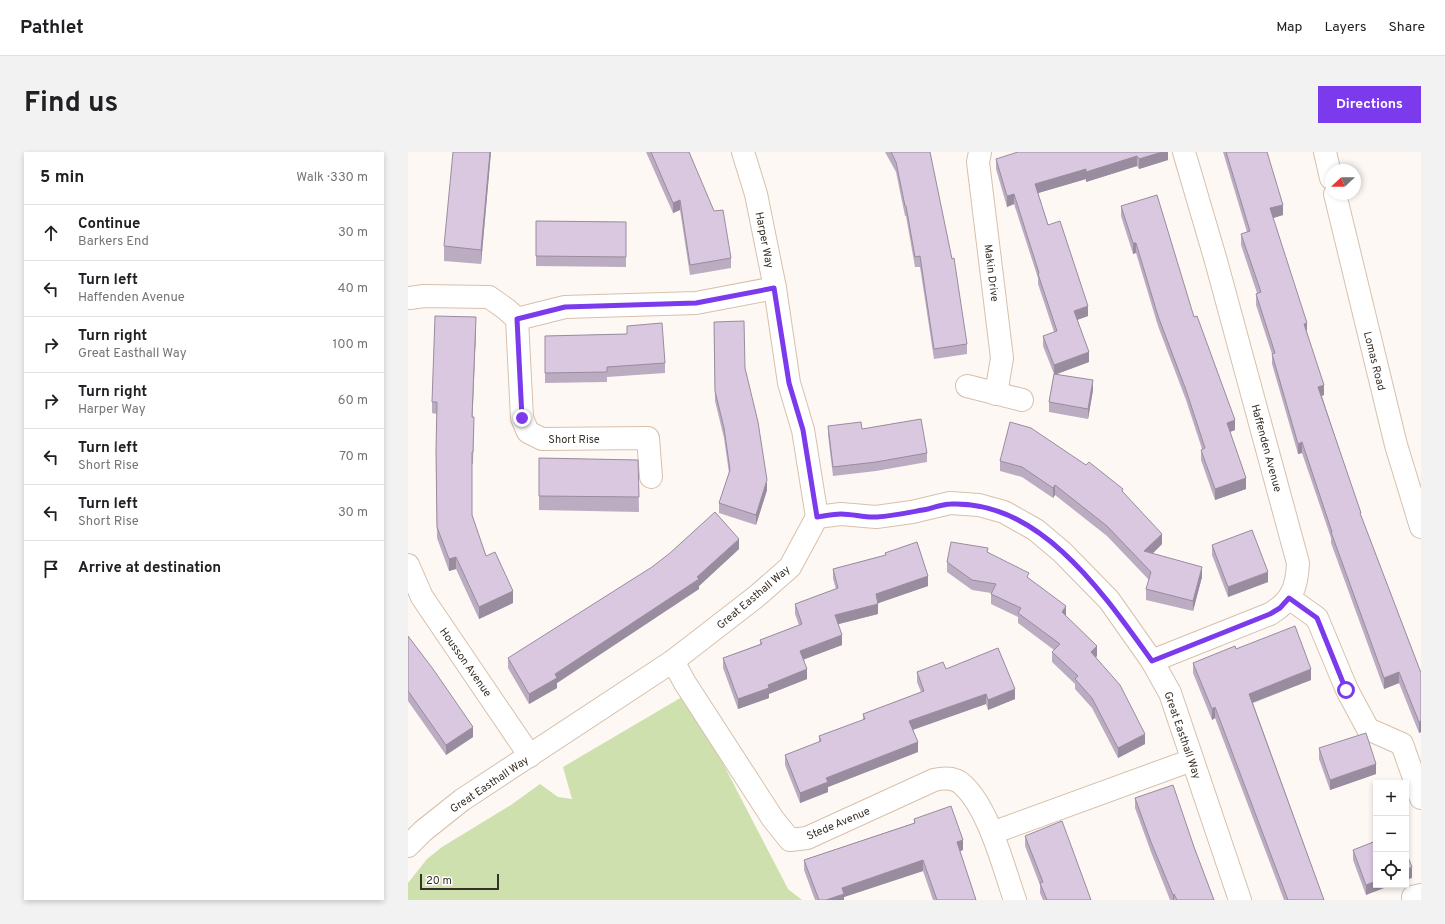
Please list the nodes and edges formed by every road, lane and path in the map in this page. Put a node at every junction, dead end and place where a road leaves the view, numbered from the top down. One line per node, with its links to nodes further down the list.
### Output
1 (743, 152): 7 (street, Harper Way)
2 (980, 152): 11 (street, Makin Drive)
3 (1184, 152): 17 (street, Haffenden Avenue)
4 (1325, 152): 5 (street)
5 (1328, 164)
6 (1336, 200): 15 (street, Lomas Road)
7 (774, 288): 9 (street); 14 (street, Harper Way)
8 (409, 297): 9 (street)
9 (517, 319): 13 (street, Short Rise)
10 (967, 386): 11 (street)
11 (996, 394): 12 (street)
12 (1022, 400)
13 (651, 477)
14 (817, 517): 18 (street, Great Easthall Way); 19 (street, Great Easthall Way)
15 (1421, 527)
16 (408, 565): 20 (street, Housson Avenue)
17 (1289, 598): 19 (street, Haffenden Avenue); 22 (street)
18 (673, 661): 20 (street, Great Easthall Way); 23 (street, Stede Avenue)
19 (1152, 661): 21 (street, Great Easthall Way)
20 (530, 756): 24 (street, Great Easthall Way)
21 (1192, 760): 23 (street); 26 (street, Great Easthall Way)
22 (1421, 798)
23 (992, 833): 25 (street, Stede Avenue)
24 (408, 846)
25 (1015, 900)
26 (1240, 900)

